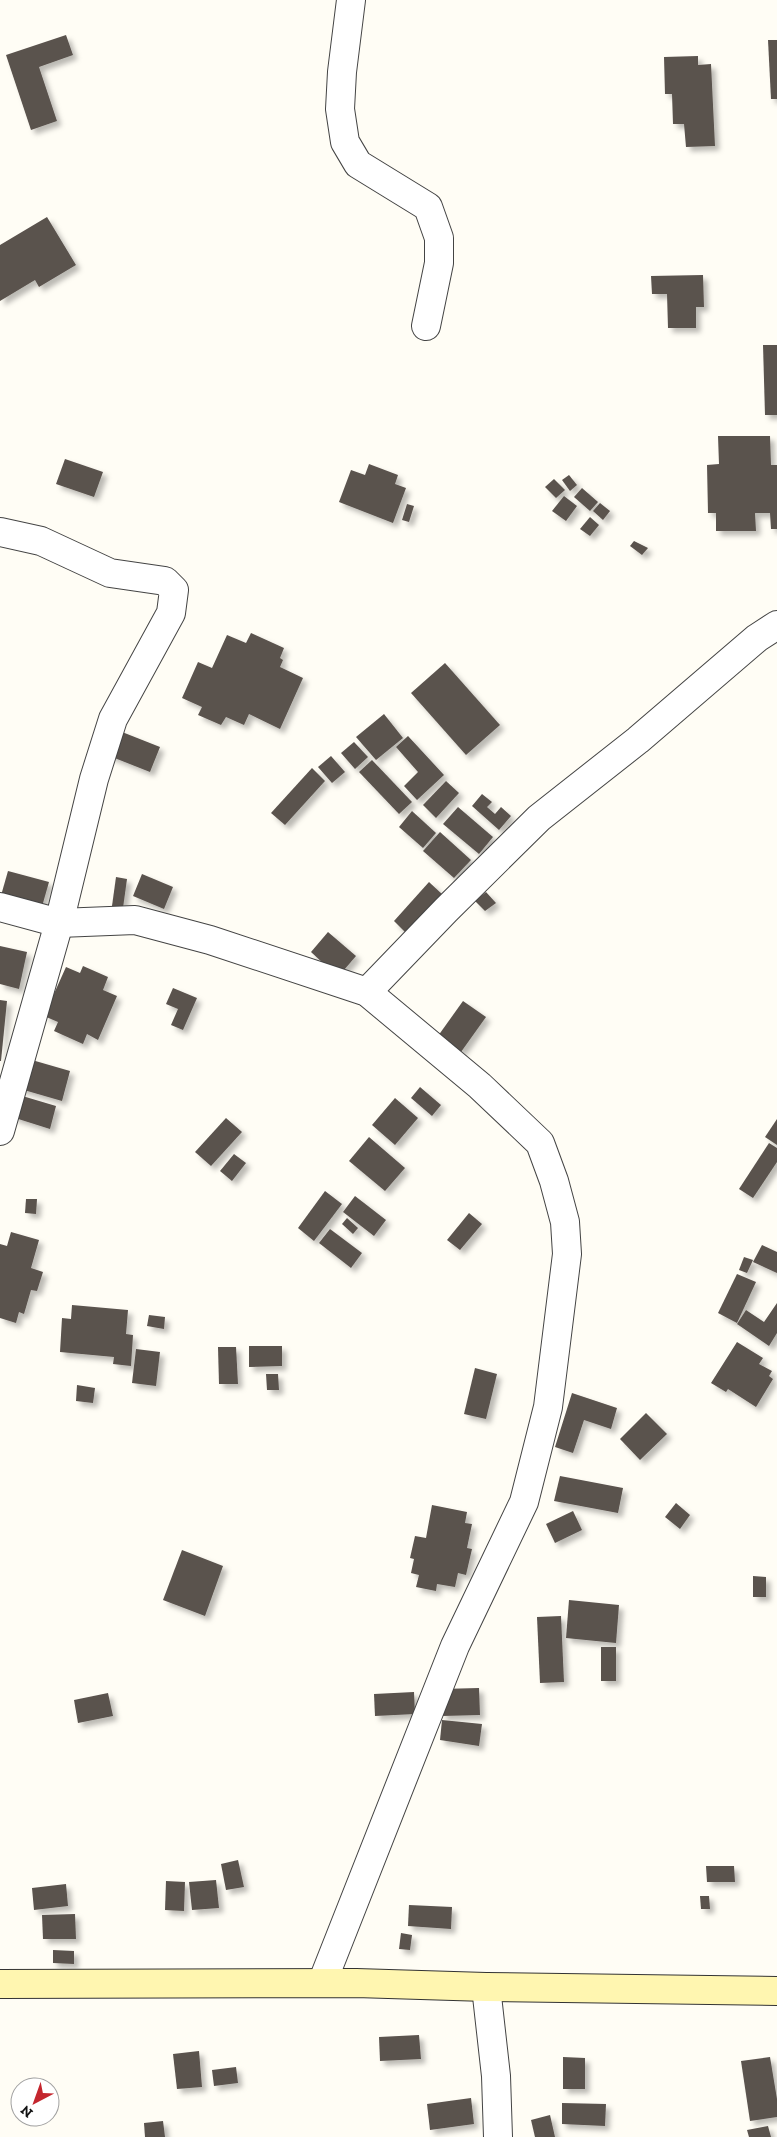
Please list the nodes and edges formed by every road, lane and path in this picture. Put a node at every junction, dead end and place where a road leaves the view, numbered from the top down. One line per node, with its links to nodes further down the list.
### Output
1 (351, 0): 2 (street)
2 (426, 326)
3 (0, 532): 6 (street)
4 (777, 625): 7 (street)
5 (0, 907): 6 (street)
6 (59, 923): 7 (street); 8 (street)
7 (368, 992): 9 (street)
8 (0, 1131)
9 (322, 1983): 10 (street); 11 (street)
10 (0, 1984)
11 (486, 1987): 12 (street); 13 (street)
12 (777, 1991)
13 (498, 2137)

